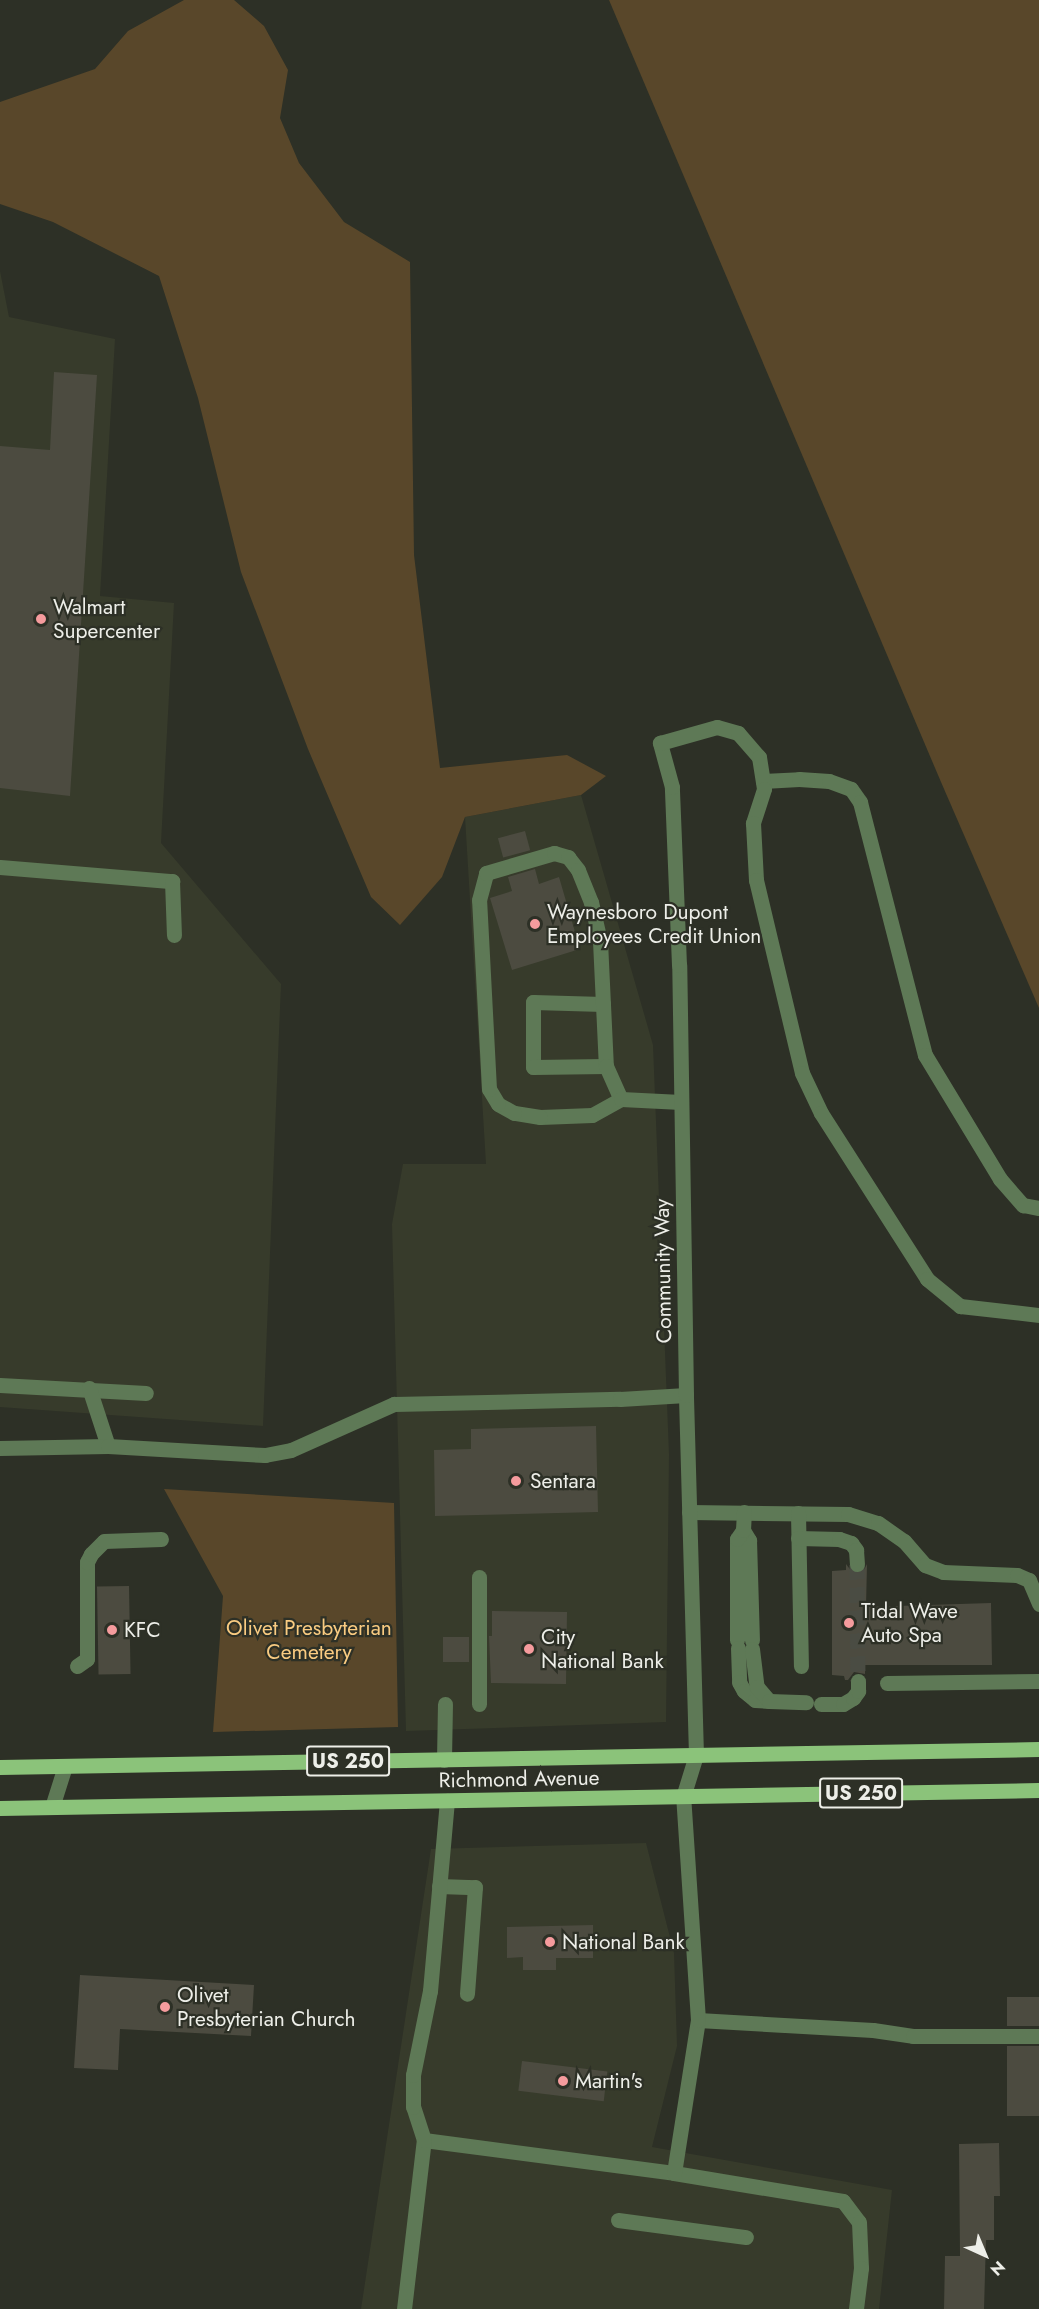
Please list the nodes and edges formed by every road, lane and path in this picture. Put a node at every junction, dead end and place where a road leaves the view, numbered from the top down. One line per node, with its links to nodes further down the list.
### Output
1 (763, 781): 7 (street, Community Way); 8 (street); 9 (street)
2 (0, 867): 3 (street)
3 (174, 935)
4 (603, 1004): 5 (street); 5 (street); 6 (street)
5 (606, 1066): 6 (street)
6 (621, 1099): 7 (street)
7 (681, 1102): 13 (street, Community Way)
8 (1039, 1208)
9 (1039, 1315)
10 (0, 1385): 11 (street)
11 (89, 1388): 12 (street); 14 (street)
12 (146, 1393)
13 (686, 1395): 14 (street); 16 (street, Community Way)
14 (108, 1446): 15 (street)
15 (0, 1449)
16 (689, 1512): 17 (street); 33 (street, Community Way)
17 (744, 1512): 18 (street); 26 (street)
18 (798, 1513): 19 (street); 23 (street)
19 (798, 1538): 21 (street); 25 (street)
20 (161, 1539): 24 (street)
21 (857, 1564)
22 (479, 1577): 30 (street)
23 (1039, 1604)
24 (77, 1666)
25 (801, 1666)
26 (858, 1681)
27 (1039, 1681): 28 (street)
28 (887, 1683)
29 (445, 1704): 34 (street)
30 (479, 1704)
31 (1039, 1738): 32 (street)
32 (1039, 1749): 33 (main road, Richmond Avenue / US 250)
33 (696, 1755): 34 (main road, Richmond Avenue / US 250); 38 (street, Community Way)
34 (444, 1760): 35 (main road, Richmond Avenue / US 250)
35 (65, 1766): 36 (main road, Richmond Avenue / US 250); 40 (street)
36 (0, 1767)
37 (1039, 1790): 38 (main road, Richmond Avenue / US 250)
38 (682, 1797): 39 (main road, Richmond Avenue / US 250); 44 (street)
39 (447, 1801): 40 (main road, Richmond Avenue / US 250); 42 (street)
40 (52, 1807): 41 (main road, Richmond Avenue / US 250)
41 (0, 1808)
42 (439, 1886): 43 (street); 46 (street)
43 (467, 1994)
44 (698, 2020): 45 (street); 47 (street)
45 (1039, 2036)
46 (424, 2140): 47 (street); 50 (street)
47 (674, 2173): 51 (street)
48 (618, 2220): 49 (street)
49 (746, 2237)
50 (404, 2309)
51 (856, 2309)

